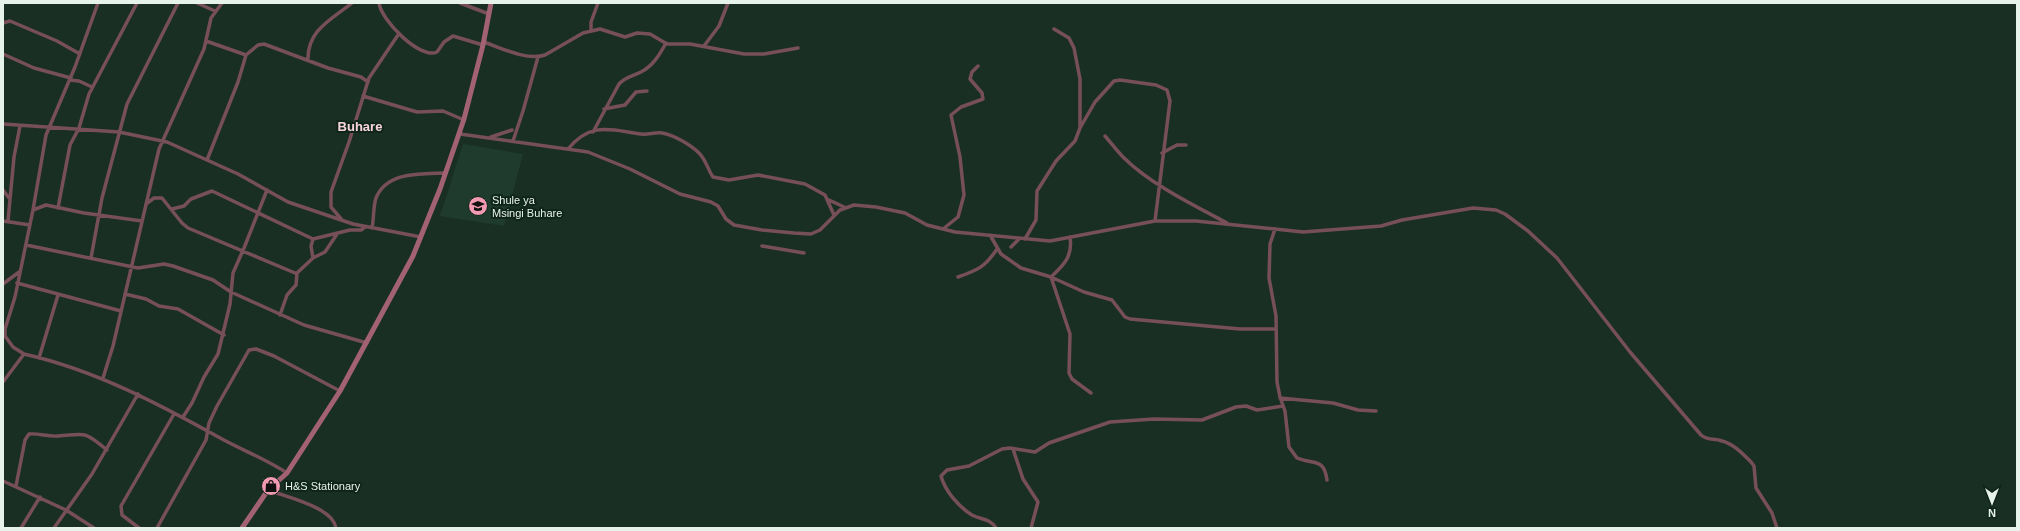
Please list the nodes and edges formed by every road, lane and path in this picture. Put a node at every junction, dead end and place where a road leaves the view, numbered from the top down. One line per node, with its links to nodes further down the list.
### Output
1 (98, 3): 24 (street)
2 (137, 3): 31 (street)
3 (178, 3): 42 (street)
4 (197, 3): 12 (street)
5 (222, 3): 12 (street)
6 (352, 3): 27 (street)
7 (379, 3): 17 (street)
8 (460, 3): 13 (street)
9 (491, 3): 13 (main road)
10 (598, 3): 16 (street)
11 (728, 3): 21 (street)
12 (215, 11): 18 (street)
13 (489, 14): 19 (main road)
14 (3, 23): 24 (street)
15 (1054, 29): 40 (street)
16 (591, 30): 20 (street); 26 (street)
17 (398, 35): 19 (street); 30 (street)
18 (206, 41): 25 (street); 47 (street)
19 (483, 43): 26 (street); 35 (main road)
20 (666, 43): 21 (street); 34 (street)
21 (704, 46): 22 (street)
22 (798, 48)
23 (3, 54): 29 (street)
24 (80, 54): 29 (street)
25 (246, 55): 27 (street); 52 (street)
26 (538, 57): 48 (street)
27 (308, 60): 30 (street)
28 (978, 66): 75 (street)
29 (70, 79): 31 (street); 38 (street)
30 (368, 82): 33 (street)
31 (92, 87): 39 (street)
32 (647, 91): 34 (street)
33 (363, 96): 35 (street); 69 (street)
34 (604, 109): 43 (street)
35 (464, 120): 44 (main road)
36 (3, 124): 37 (street)
37 (20, 126): 38 (street); 57 (street)
38 (50, 127): 39 (street); 63 (street)
39 (78, 128): 42 (street); 61 (street)
40 (1080, 128): 51 (street); 83 (street)
41 (512, 130): 46 (street)
42 (119, 132): 47 (street); 65 (street)
43 (592, 132): 50 (street); 58 (street)
44 (460, 134): 46 (street); 53 (main road)
45 (1105, 136): 54 (street)
46 (486, 138): 48 (street)
47 (162, 141): 52 (street); 59 (street)
48 (512, 141): 50 (street)
49 (1186, 145): 51 (street)
50 (568, 149): 66 (street)
51 (1162, 153): 54 (street)
52 (207, 160): 56 (street)
53 (445, 173): 74 (street); 79 (main road)
54 (1160, 185): 70 (street); 71 (street)
55 (3, 190): 57 (street)
56 (267, 190): 64 (street); 69 (street)
57 (9, 198): 67 (street)
58 (829, 200): 60 (street); 66 (street)
59 (145, 205): 62 (street); 68 (street)
60 (844, 207): 66 (street); 75 (street)
61 (58, 208): 63 (street); 65 (street)
62 (172, 209): 64 (street); 88 (street)
63 (33, 210): 72 (street)
64 (258, 212): 81 (street); 88 (street)
65 (100, 215): 68 (street); 90 (street)
66 (834, 215)
67 (5, 221): 72 (street)
68 (142, 221): 92 (street)
69 (343, 221): 73 (street)
70 (1155, 221): 71 (street); 80 (street)
71 (1229, 224): 76 (street)
72 (30, 226): 84 (street)
73 (365, 227): 74 (street); 77 (street)
74 (372, 228): 79 (street)
75 (943, 229): 78 (street)
76 (1275, 229): 104 (street); 138 (street)
77 (337, 234): 81 (street); 91 (street)
78 (990, 235): 82 (street); 87 (street)
79 (421, 237): 106 (main road)
80 (1070, 237): 83 (street); 96 (street)
81 (313, 239): 91 (street)
82 (1019, 239): 83 (street); 86 (street)
83 (1025, 239)
84 (26, 245): 90 (street); 93 (street)
85 (762, 246): 89 (street)
86 (1010, 247)
87 (997, 249): 95 (street); 96 (street)
88 (242, 252): 94 (street); 99 (street)
89 (804, 253)
90 (91, 258): 92 (street)
91 (313, 258): 94 (street)
92 (131, 265): 99 (street); 100 (street)
93 (19, 272): 97 (street); 98 (street)
94 (297, 273): 103 (street)
95 (958, 277)
96 (1051, 278): 104 (street); 112 (street)
97 (17, 283): 101 (street); 107 (street)
98 (3, 284)
99 (231, 292): 103 (street); 105 (street)
100 (125, 294): 102 (street); 105 (street)
101 (58, 295): 102 (street); 108 (street)
102 (122, 311): 109 (street)
103 (280, 315): 106 (street)
104 (1276, 329): 114 (street)
105 (224, 335): 118 (street)
106 (367, 343): 111 (main road)
107 (24, 354): 108 (street); 110 (street)
108 (40, 358): 109 (street)
109 (103, 378): 113 (street)
110 (3, 382)
111 (340, 391): 119 (street); 122 (main road)
112 (1091, 393)
113 (138, 394): 117 (street); 121 (street)
114 (1280, 398): 115 (street); 116 (street)
115 (1283, 406): 120 (street); 123 (street)
116 (1376, 411)
117 (174, 414): 118 (street); 132 (street)
118 (183, 417): 119 (street)
119 (208, 430): 122 (street); 133 (street)
120 (1013, 448): 136 (street); 137 (street)
121 (107, 450): 125 (street); 128 (street)
122 (287, 473): 126 (main road)
123 (1327, 480)
124 (3, 481): 125 (street)
125 (16, 486): 127 (street)
126 (268, 490): 134 (main road); 135 (street)
127 (40, 497): 128 (street); 129 (street)
128 (66, 510): 130 (street); 131 (street)
129 (21, 528)
130 (54, 528)
131 (94, 528)
132 (139, 528)
133 (157, 528)
134 (242, 528)
135 (336, 528)
136 (996, 528)
137 (1031, 528)
138 (1777, 528)

